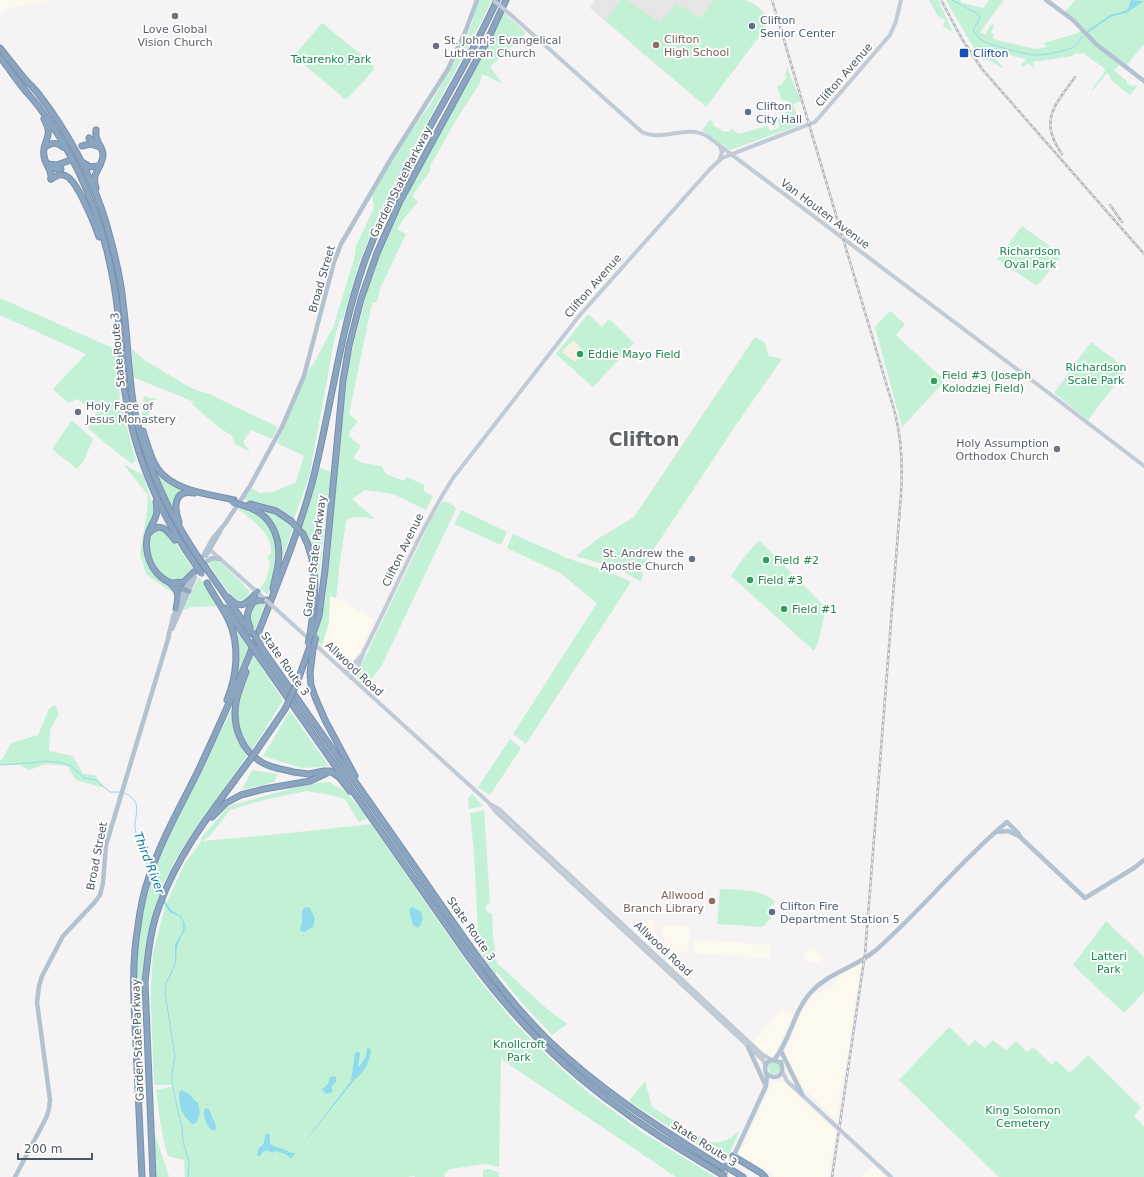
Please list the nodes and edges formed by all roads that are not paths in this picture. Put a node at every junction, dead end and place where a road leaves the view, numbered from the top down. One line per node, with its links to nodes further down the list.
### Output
1 (477, 0): 34 (main road, Broad Street)
2 (493, 0): 14 (main road, Van Houten Avenue, bridge)
3 (497, 0): 43 (highway, Garden State Parkway)
4 (506, 0): 49 (highway, Garden State Parkway)
5 (901, 0): 18 (main road, Clifton Avenue)
6 (1046, 0): 9 (main road)
7 (0, 48): 19 (highway, State Route 3)
8 (0, 57): 10 (highway, State Route 3)
9 (1144, 82)
10 (28, 93): 15 (highway); 17 (highway, State Route 3)
11 (96, 130): 16 (highway)
12 (89, 138): 16 (highway)
13 (82, 146): 16 (highway)
14 (720, 146): 18 (main road, Van Houten Avenue); 21 (main road)
15 (44, 147): 17 (highway); 22 (highway)
16 (100, 147): 23 (highway)
17 (66, 149): 26 (highway, State Route 3)
18 (730, 154): 21 (main road, Clifton Avenue); 28 (main road, Van Houten Avenue)
19 (76, 155): 23 (highway); 25 (highway, State Route 3)
20 (68, 161): 22 (highway)
21 (719, 161): 52 (main road, Clifton Avenue)
22 (48, 164): 24 (highway); 26 (highway)
23 (99, 166): 25 (highway)
24 (61, 169)
25 (111, 241): 27 (highway, State Route 3)
26 (115, 293): 29 (highway, State Route 3)
27 (128, 359): 30 (highway); 33 (highway, State Route 3)
28 (1144, 466)
29 (154, 494): 32 (highway); 36 (highway, State Route 3)
30 (233, 501): 31 (highway, bridge); 33 (highway)
31 (243, 504): 43 (highway); 49 (highway, bridge)
32 (148, 534): 36 (highway); 39 (highway)
33 (187, 540): 37 (highway, State Route 3, bridge)
34 (209, 549): 35 (main road, Allwood Road); 37 (main road, Broad Street); 38 (main road, Broad Street)
35 (220, 559): 37 (main road); 42 (main road, Allwood Road)
36 (195, 564): 40 (highway, State Route 3, bridge)
37 (204, 567): 41 (main road, Broad Street); 42 (highway); 47 (highway, State Route 3)
38 (194, 572): 39 (highway); 41 (main road, Broad Street)
39 (170, 583): 41 (highway); 46 (highway)
40 (207, 583): 55 (highway); 63 (highway, State Route 3, bridge)
41 (187, 590): 46 (main road, Broad Street); 50 (main road, Broad Street)
42 (258, 593): 44 (main road, Allwood Road); 45 (highway)
43 (272, 598): 48 (highway, Garden State Parkway)
44 (266, 600): 45 (highway); 53 (main road, Allwood Road, bridge)
45 (253, 602): 47 (highway)
46 (176, 609): 50 (main road, Broad Street)
47 (252, 633): 58 (highway, State Route 3, bridge)
48 (258, 634): 55 (highway, Garden State Parkway); 56 (highway)
49 (313, 637): 51 (highway, Garden State Parkway, bridge)
50 (168, 638): 78 (main road, Broad Street)
51 (310, 646): 58 (highway); 59 (highway, Garden State Parkway, bridge)
52 (364, 652): 53 (main road, Clifton Avenue); 54 (main road, Clifton Avenue)
53 (346, 673): 54 (main road, Allwood Road)
54 (351, 678): 57 (main road, Allwood Road)
55 (213, 738): 79 (highway, Garden State Parkway)
56 (335, 774): 59 (highway); 63 (highway)
57 (488, 802): 64 (main road, Allwood Road); 66 (main road, Allwood Road)
58 (370, 803): 76 (highway, State Route 3, bridge)
59 (202, 827): 80 (highway, Garden State Parkway)
60 (992, 834): 61 (main road); 61 (main road); 65 (main road)
61 (1019, 836): 62 (main road)
62 (1144, 860)
63 (430, 901): 77 (highway, State Route 3)
64 (748, 1047): 68 (main road, Allwood Road); 73 (main road)
65 (781, 1051): 66 (main road); 67 (main road); 74 (main road)
66 (773, 1060): 67 (main road); 68 (main road)
67 (781, 1063): 69 (main road)
68 (766, 1066): 70 (main road)
69 (782, 1071): 71 (main road); 72 (main road)
70 (766, 1073): 71 (main road); 73 (main road)
71 (776, 1077): 72 (main road); 73 (main road)
72 (788, 1081): 74 (main road)
73 (766, 1086): 75 (main road)
74 (802, 1094): 84 (main road)
75 (733, 1156): 77 (main road); 83 (highway)
76 (729, 1170): 81 (highway, State Route 3); 82 (highway)
77 (722, 1176)
78 (15, 1177)
79 (142, 1177)
80 (152, 1177)
81 (738, 1177)
82 (743, 1177)
83 (765, 1177)
84 (891, 1177)

